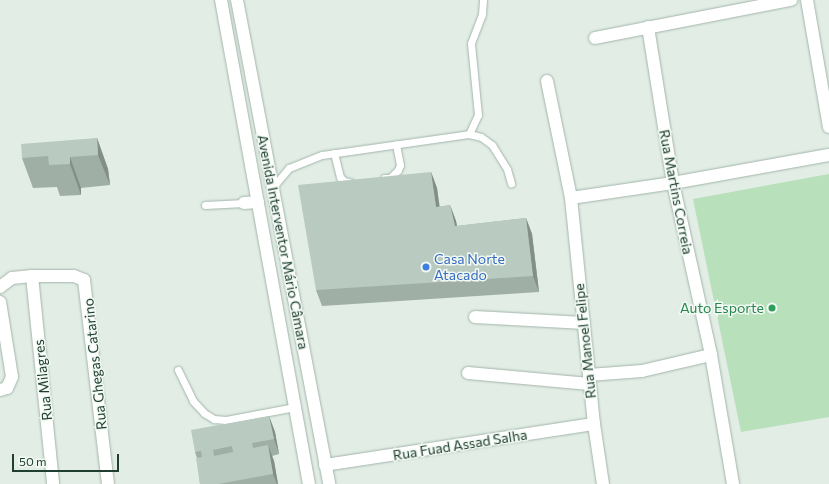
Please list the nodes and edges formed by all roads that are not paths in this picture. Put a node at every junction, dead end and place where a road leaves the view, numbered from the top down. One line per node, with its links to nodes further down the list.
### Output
1 (221, 0): 21 (street, Avenida Interventor Mário Câmara)
2 (237, 0): 18 (street, Avenida Interventor Mário Câmara)
3 (483, 0): 10 (lane)
4 (791, 0): 6 (street)
5 (807, 0): 9 (street)
6 (648, 27): 7 (street); 17 (street, Rua Martins Correia)
7 (595, 38)
8 (547, 81): 19 (street, Rua Manoel Felipe)
9 (829, 127)
10 (469, 134): 11 (lane); 16 (lane)
11 (396, 144): 12 (lane); 14 (lane)
12 (334, 153): 15 (lane); 18 (lane)
13 (829, 155): 17 (street)
14 (376, 179)
15 (362, 181)
16 (511, 183)
17 (673, 183): 19 (street); 29 (street, Rua Martins Correia)
18 (273, 187): 22 (street, Avenida Interventor Mário Câmara)
19 (571, 198): 28 (street, Rua Manoel Felipe)
20 (244, 203): 21 (street); 23 (lane)
21 (258, 203): 22 (street); 34 (street, Avenida Interventor Mário Câmara)
22 (276, 203): 36 (street, Avenida Interventor Mário Câmara)
23 (205, 205)
24 (32, 276): 25 (street); 37 (street, Rua Milagres); 38 (street, Rua Ghegas Catarino)
25 (1, 286)
26 (0, 302): 33 (street)
27 (475, 317): 28 (street)
28 (584, 323): 32 (street, Rua Manoel Felipe)
29 (711, 355): 32 (street); 42 (street, Rua Martins Correia)
30 (178, 370): 34 (lane)
31 (468, 373): 32 (street)
32 (589, 380): 35 (street, Rua Manoel Felipe)
33 (0, 390)
34 (295, 407): 39 (street, Avenida Interventor Mário Câmara)
35 (594, 424): 36 (street, Rua Fuad Assad Salha); 41 (street, Rua Manoel Felipe)
36 (325, 465): 40 (street, Avenida Interventor Mário Câmara)
37 (53, 484)
38 (108, 484)
39 (309, 484)
40 (329, 484)
41 (603, 484)
42 (733, 484)

